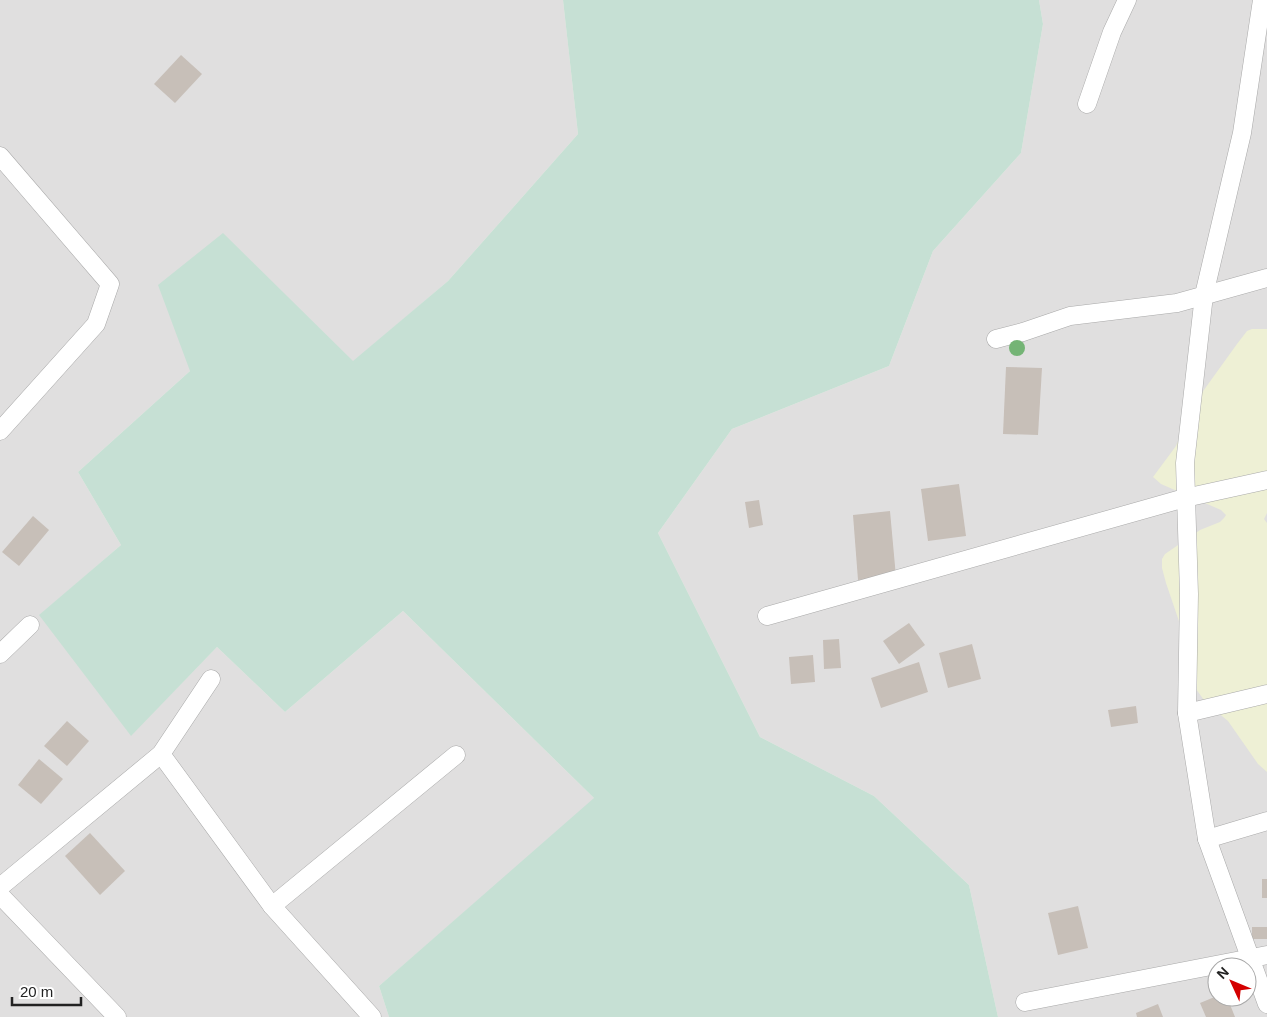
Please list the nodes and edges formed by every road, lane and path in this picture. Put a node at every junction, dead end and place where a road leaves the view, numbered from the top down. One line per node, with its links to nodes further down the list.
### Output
1 (1127, 0): 3 (street)
2 (1262, 0): 6 (street)
3 (1087, 104)
4 (0, 156): 8 (street)
5 (1267, 278): 6 (street)
6 (1204, 295): 7 (street); 10 (street)
7 (996, 339)
8 (0, 430)
9 (1267, 480): 10 (street)
10 (1186, 498): 11 (street); 16 (street)
11 (768, 616)
12 (30, 625): 13 (street)
13 (0, 654)
14 (211, 679): 17 (street)
15 (1267, 694): 16 (street)
16 (1187, 713): 20 (street)
17 (161, 754): 21 (street); 23 (street)
18 (456, 755): 23 (street)
19 (1267, 821): 20 (street)
20 (1207, 839): 24 (street)
21 (0, 887)
22 (0, 895): 27 (street)
23 (272, 906): 28 (street)
24 (1258, 957): 25 (street); 26 (street)
25 (1025, 1002)
26 (1267, 1004)
27 (117, 1017)
28 (372, 1017)

